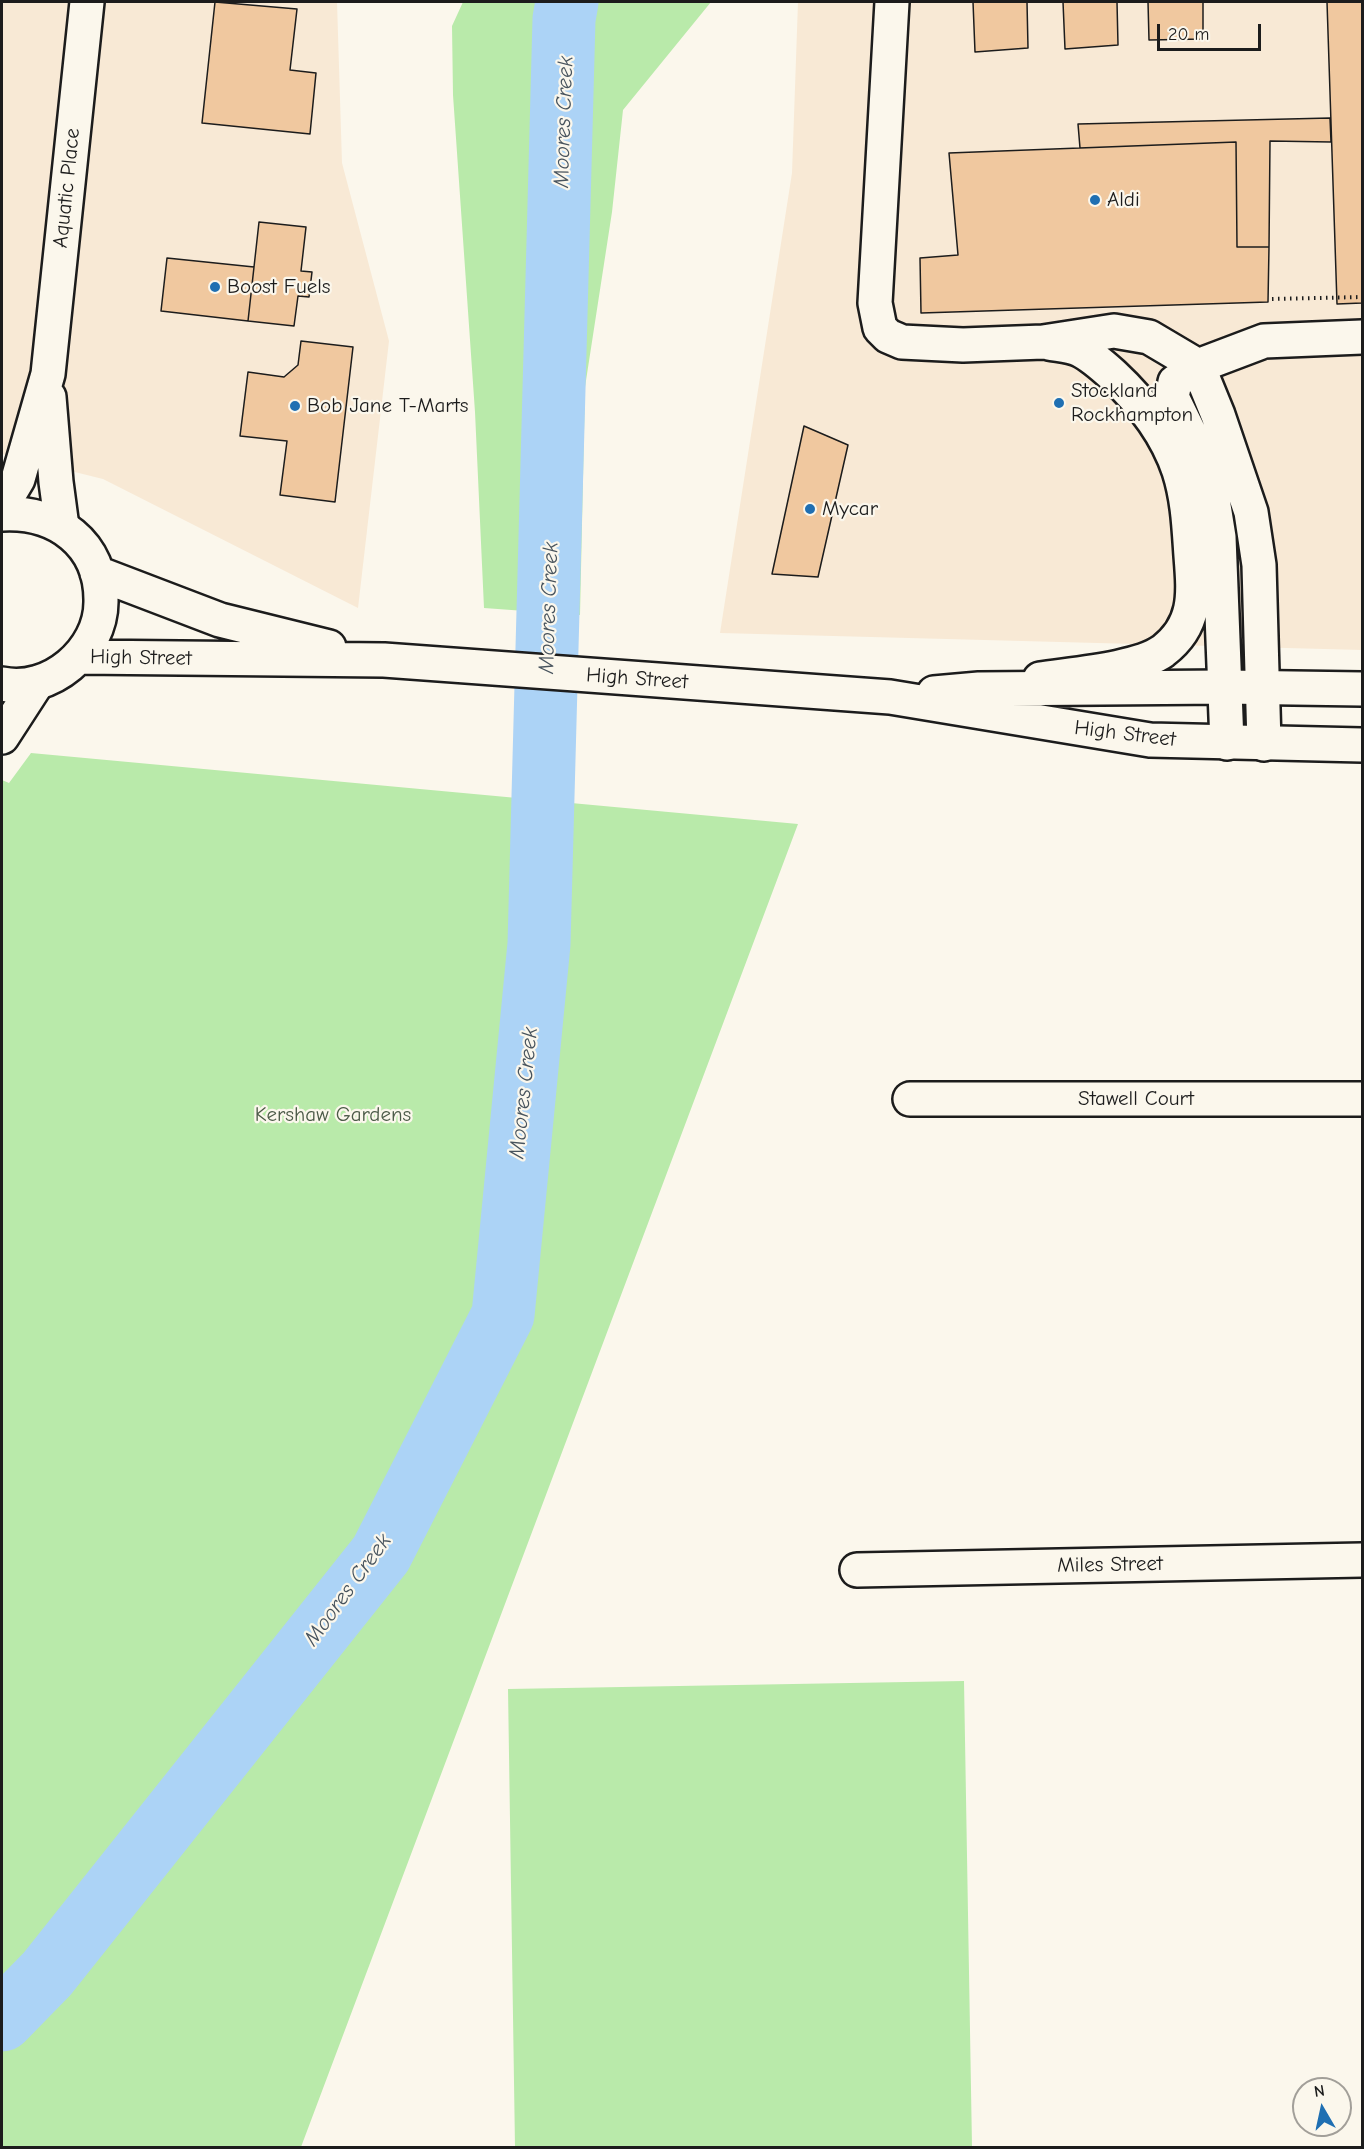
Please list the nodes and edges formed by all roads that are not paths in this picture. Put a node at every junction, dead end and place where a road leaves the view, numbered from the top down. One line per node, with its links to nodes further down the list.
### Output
1 (87, 2): 6 (main road, Aquatic Place)
2 (892, 2): 4 (main road)
3 (1362, 337): 5 (main road)
4 (1043, 342): 5 (main road); 17 (main road)
5 (1198, 366): 15 (main road); 16 (main road)
6 (48, 375): 7 (main road, Aquatic Place); 9 (main road, Aquatic Place)
7 (2, 506)
8 (2, 514): 9 (main road, High Street)
9 (62, 526): 10 (main road, High Street)
10 (97, 573): 11 (main road, High Street); 12 (main road, High Street)
11 (79, 657): 12 (main road, High Street); 13 (main road, High Street)
12 (384, 660): 19 (main road, High Street)
13 (37, 683): 14 (main road, High Street); 20 (main road)
14 (2, 684)
15 (1225, 687): 16 (main road, High Street); 17 (main road, High Street); 21 (main road)
16 (1263, 688): 18 (main road, High Street); 22 (main road)
17 (979, 689): 19 (main road, High Street)
18 (1362, 689)
19 (890, 697): 21 (main road, High Street)
20 (2, 737)
21 (1227, 743): 22 (main road, High Street)
22 (1264, 744): 23 (main road, High Street)
23 (1362, 745)
24 (910, 1099): 25 (main road, Stawell Court)
25 (1362, 1099)
26 (1362, 1560): 27 (main road, Miles Street)
27 (856, 1570)

